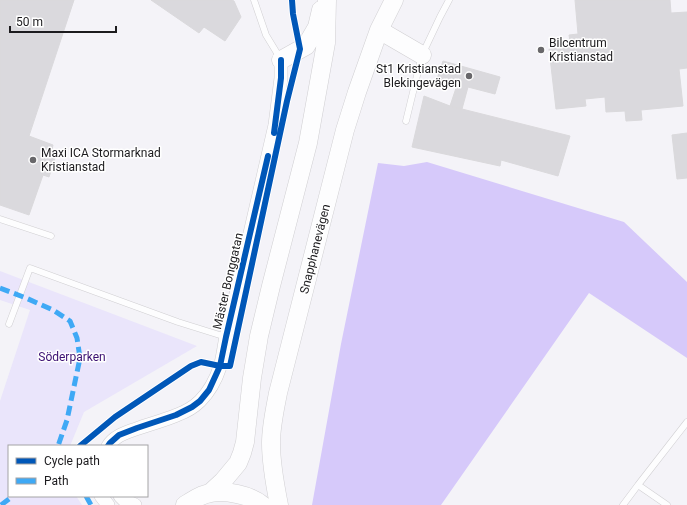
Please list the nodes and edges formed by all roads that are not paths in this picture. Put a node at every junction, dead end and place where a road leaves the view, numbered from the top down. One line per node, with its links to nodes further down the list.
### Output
1 (254, 0): 8 (lane)
2 (324, 0): 8 (main road)
3 (327, 0): 19 (main road)
4 (394, 0): 6 (main road, Snapphanevägen)
5 (450, 0): 7 (lane)
6 (379, 30): 7 (main road); 26 (main road, Snapphanevägen)
7 (422, 55): 9 (lane)
8 (281, 60): 13 (street, Mäster Bonggatan)
9 (406, 121)
10 (0, 219): 11 (lane)
11 (51, 236)
12 (9, 324): 13 (lane)
13 (226, 337): 15 (street, Mäster Bonggatan)
14 (687, 422): 18 (lane)
15 (137, 428): 16 (street, Mäster Bonggatan); 17 (street, Mäster Bonggatan)
16 (109, 445)
17 (122, 445)
18 (638, 485): 27 (lane); 28 (lane)
19 (210, 492): 24 (main road); 25 (main road)
20 (102, 497): 22 (street)
21 (121, 497): 23 (street)
22 (108, 505)
23 (135, 505)
24 (185, 505)
25 (262, 505)
26 (279, 505)
27 (623, 505)
28 (667, 505)

